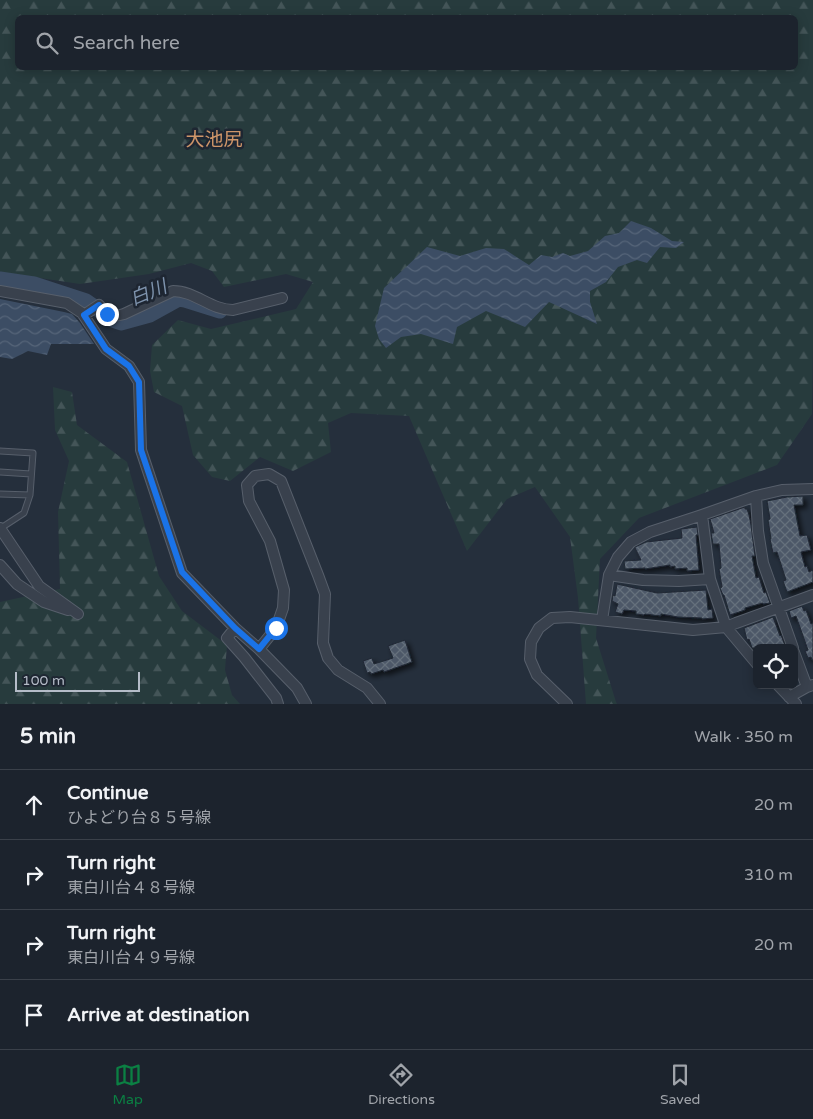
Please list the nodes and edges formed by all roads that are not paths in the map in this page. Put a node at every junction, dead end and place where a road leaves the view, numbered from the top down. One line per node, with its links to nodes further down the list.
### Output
1 (0, 291): 3 (street)
2 (282, 298): 3 (street)
3 (84, 315): 20 (street)
4 (0, 451): 6 (lane)
5 (0, 472): 6 (lane)
6 (31, 474): 9 (lane)
7 (813, 489): 10 (street)
8 (0, 494): 9 (lane)
9 (30, 495): 12 (lane)
10 (756, 496): 11 (street); 17 (street)
11 (702, 515): 14 (street); 15 (street)
12 (0, 528): 13 (street)
13 (0, 565)
14 (609, 575): 15 (street); 18 (street)
15 (710, 579): 19 (street)
16 (813, 594): 17 (street)
17 (778, 608): 19 (street); 21 (street)
18 (602, 620): 19 (street); 31 (street)
19 (726, 627): 23 (street)
20 (235, 628): 22 (street); 28 (street)
21 (792, 644)
22 (259, 649): 29 (street); 30 (street)
23 (753, 659)
24 (798, 660): 25 (street)
25 (810, 686): 27 (street)
26 (782, 689): 27 (street)
27 (792, 700)
28 (278, 704)
29 (306, 704)
30 (380, 704)
31 (567, 704)

